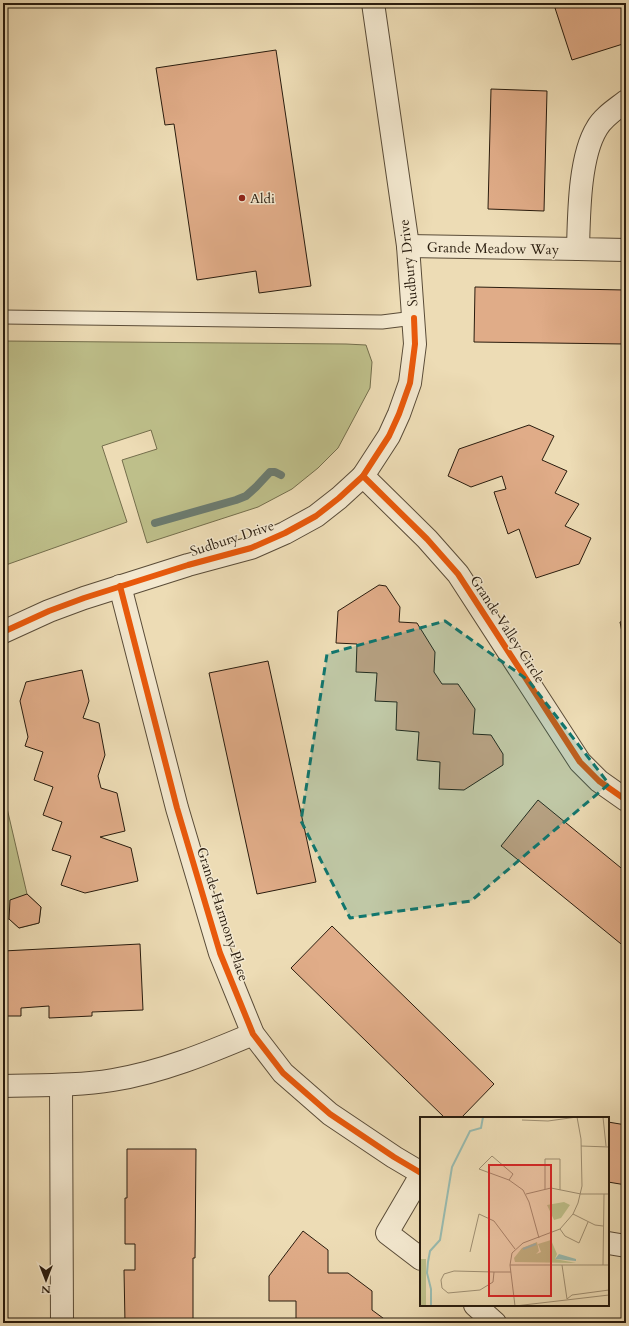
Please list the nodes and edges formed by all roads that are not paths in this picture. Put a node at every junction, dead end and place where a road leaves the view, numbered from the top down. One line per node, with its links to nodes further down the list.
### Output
1 (372, 3): 3 (street, Sudbury Drive)
2 (626, 101): 4 (street, Grande Meadow Way)
3 (408, 246): 4 (street, Grande Meadow Way); 7 (street, Sudbury Drive)
4 (578, 249): 5 (street, Grande Meadow Way)
5 (626, 250)
6 (3, 317): 7 (lane)
7 (414, 318): 8 (street, Sudbury Drive)
8 (363, 476): 9 (street, Sudbury Drive); 11 (street, Grande Valley Circle)
9 (120, 586): 10 (street, Sudbury Drive); 12 (street, Grande Harmony Place)
10 (3, 632)
11 (626, 800)
12 (253, 1034): 13 (street); 15 (street, Grande Harmony Place)
13 (61, 1085): 14 (street); 21 (street)
14 (3, 1086)
15 (420, 1173)
16 (420, 1176): 19 (street, Grande Harmony Place)
17 (609, 1243): 18 (street)
18 (626, 1246)
19 (420, 1258)
20 (476, 1306): 22 (street)
21 (62, 1323)
22 (495, 1323)

